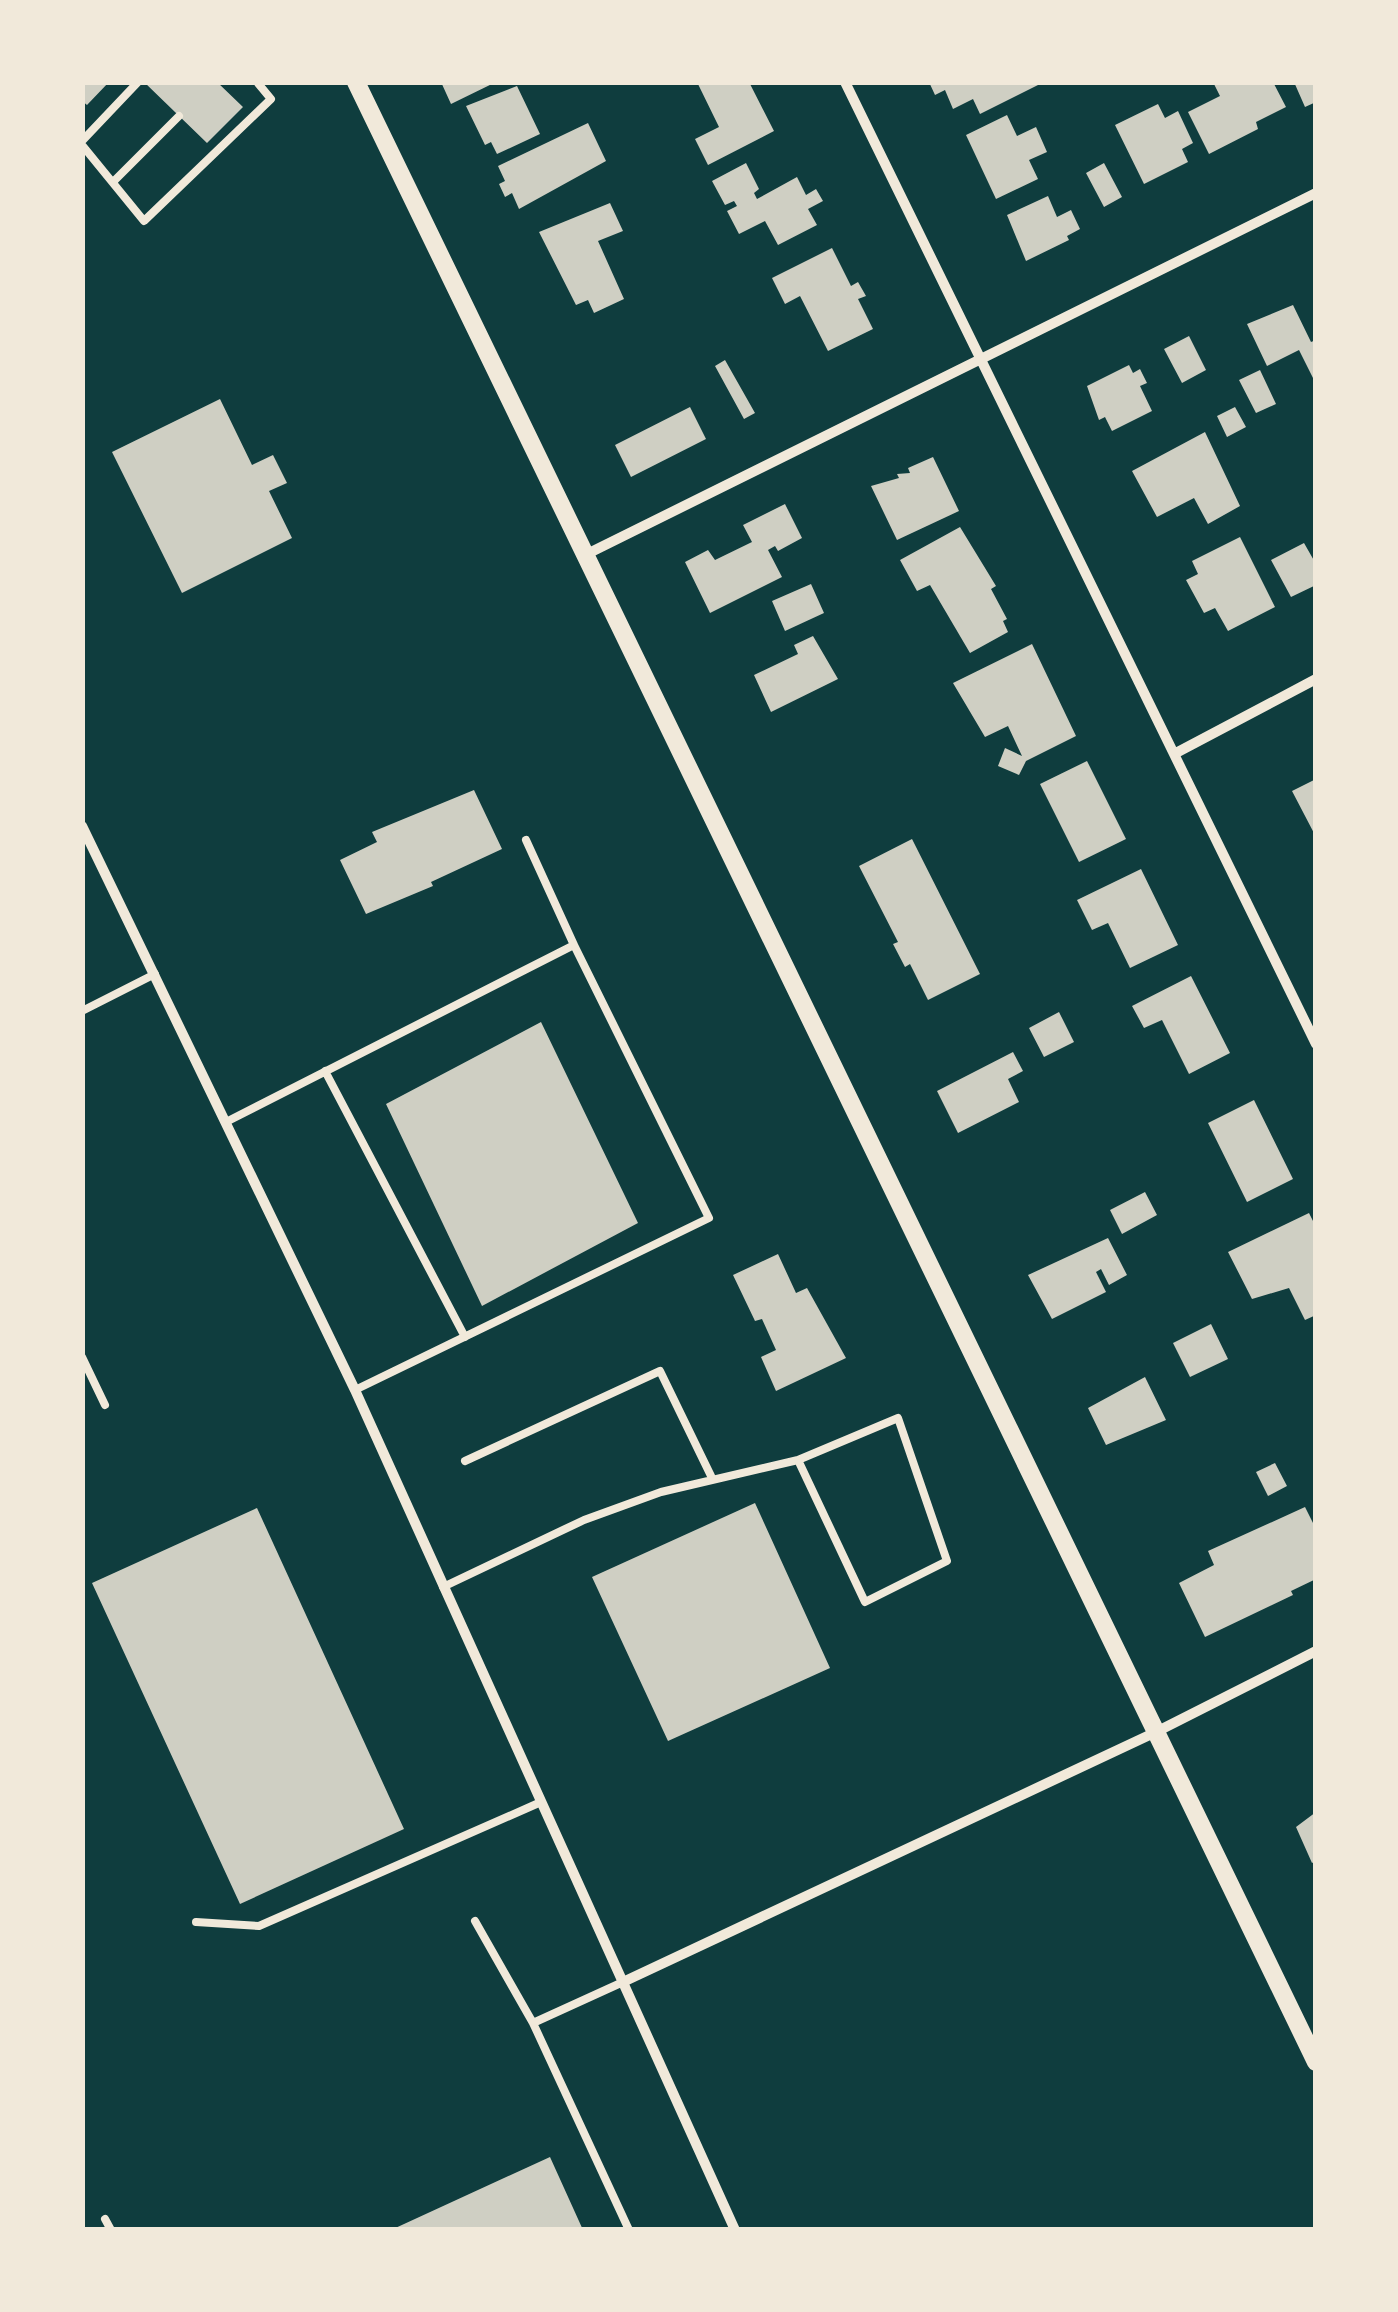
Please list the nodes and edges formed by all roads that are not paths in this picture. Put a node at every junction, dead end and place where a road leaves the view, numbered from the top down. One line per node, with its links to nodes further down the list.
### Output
1 (138, 82): 6 (lane)
2 (257, 82): 7 (lane)
3 (356, 82): 10 (street)
4 (845, 82): 9 (street)
5 (178, 116): 7 (lane)
6 (82, 143): 7 (lane)
7 (113, 182)
8 (1316, 193): 9 (street)
9 (980, 360): 10 (street); 12 (street)
10 (585, 555): 30 (street)
11 (1316, 679): 12 (street)
12 (1174, 754): 18 (street)
13 (82, 826): 16 (street)
14 (526, 840): 15 (lane)
15 (574, 945): 19 (lane); 21 (lane)
16 (154, 974): 17 (lane); 20 (street)
17 (82, 1011)
18 (1316, 1044)
19 (325, 1072): 20 (lane); 21 (lane)
20 (226, 1122): 23 (street)
21 (465, 1337): 23 (lane)
22 (82, 1357): 24 (lane)
23 (356, 1390): 28 (street)
24 (105, 1405)
25 (798, 1460): 25 (lane); 27 (lane)
26 (465, 1461): 27 (lane)
27 (712, 1478): 28 (lane)
28 (443, 1588): 31 (street)
29 (1316, 1650): 30 (street)
30 (1156, 1732): 34 (street); 36 (street)
31 (541, 1802): 32 (lane); 34 (street)
32 (196, 1922)
33 (476, 1922): 35 (lane)
34 (623, 1982): 35 (lane); 40 (street)
35 (533, 2024): 39 (lane)
36 (1316, 2062)
37 (105, 2219): 38 (lane)
38 (111, 2230)
39 (629, 2230)
40 (735, 2230)

